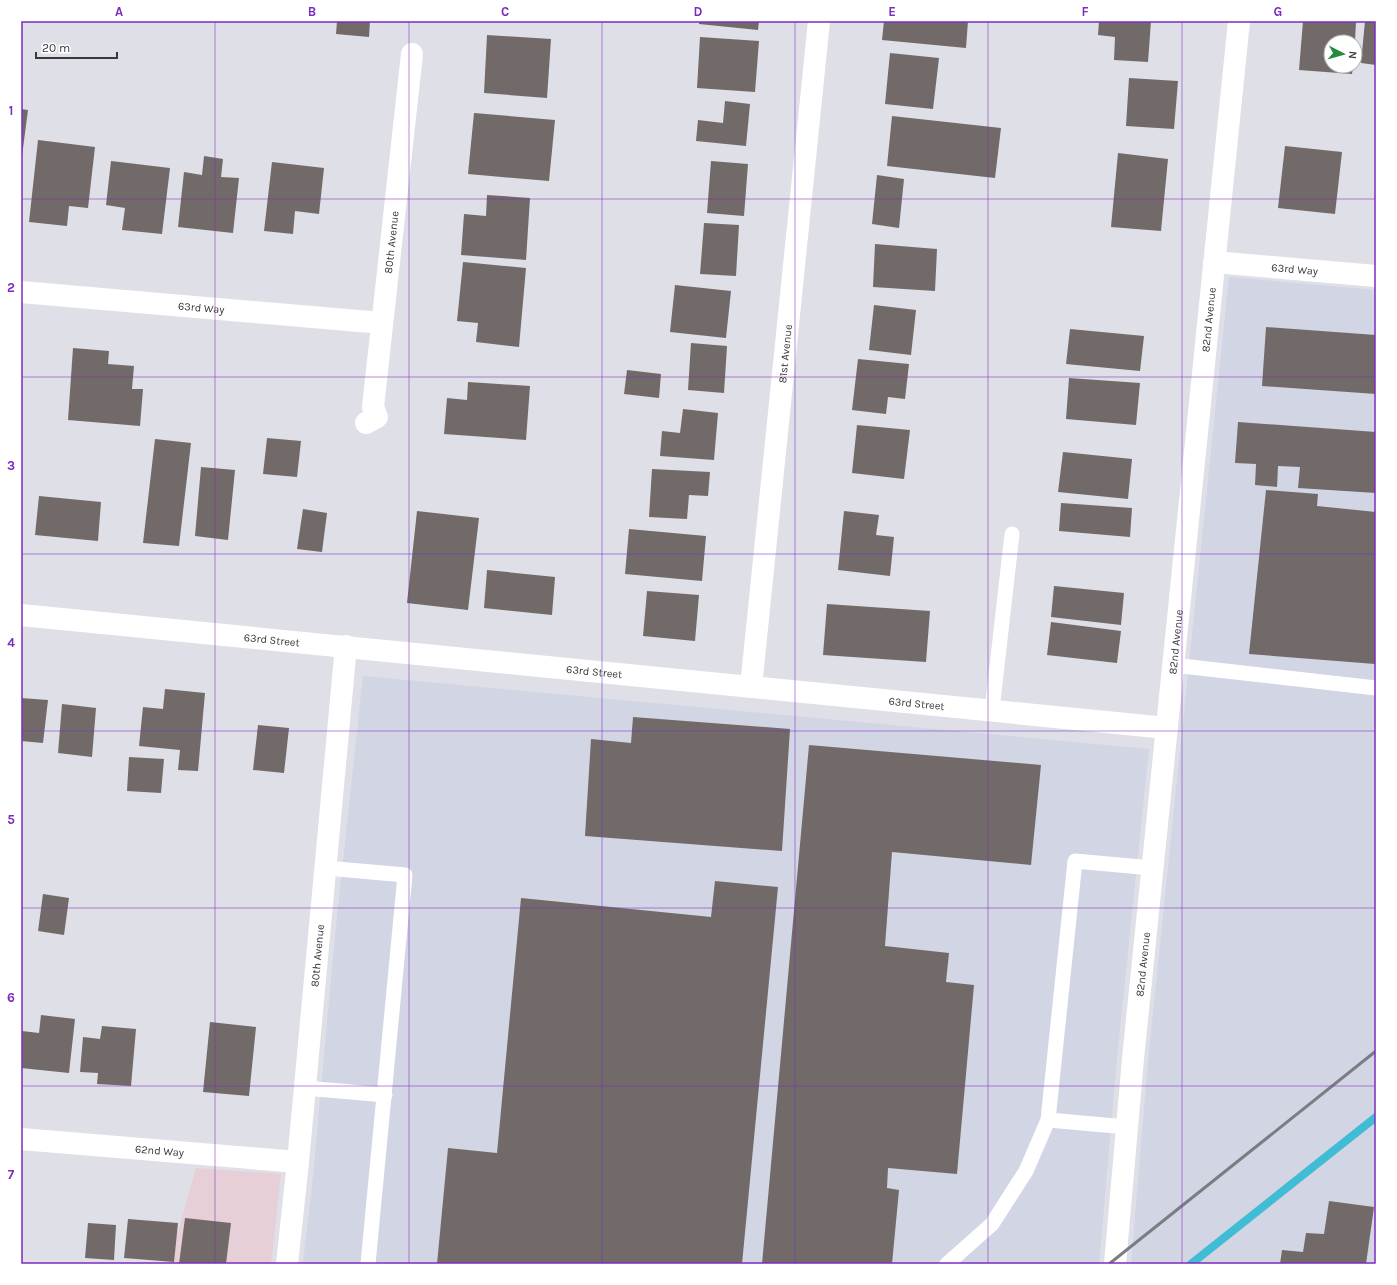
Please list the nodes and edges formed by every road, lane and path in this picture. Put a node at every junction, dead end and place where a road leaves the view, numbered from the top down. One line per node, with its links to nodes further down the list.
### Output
1 (819, 21): 13 (street, 81st Avenue)
2 (1239, 21): 4 (street, 82nd Avenue)
3 (412, 54): 7 (street, 80th Avenue)
4 (1214, 262): 5 (street, 63rd Way); 12 (street, 82nd Avenue)
5 (1376, 276)
6 (21, 292): 7 (street, 63rd Way)
7 (382, 323): 8 (street, 80th Avenue)
8 (366, 423)
9 (1012, 534): 15 (lane)
10 (21, 615): 11 (street, 63rd Street)
11 (346, 646): 13 (street, 63rd Street); 17 (street, 80th Avenue)
12 (1173, 665): 14 (lane); 16 (street, 82nd Avenue)
13 (751, 687): 15 (street, 63rd Street)
14 (1376, 688)
15 (992, 710): 16 (street, 63rd Street)
16 (1167, 728): 18 (street, 82nd Avenue)
17 (326, 868): 19 (street, 80th Avenue); 20 (lane)
18 (1152, 868): 21 (lane); 22 (street, 82nd Avenue)
19 (305, 1088): 20 (lane); 24 (street, 80th Avenue)
20 (385, 1095): 26 (lane)
21 (1048, 1120): 22 (lane); 27 (lane)
22 (1127, 1127): 28 (street, 82nd Avenue)
23 (21, 1138): 24 (street, 62nd Way)
24 (298, 1162): 25 (street, 80th Avenue)
25 (287, 1264)
26 (368, 1264)
27 (947, 1264)
28 (1115, 1264)

